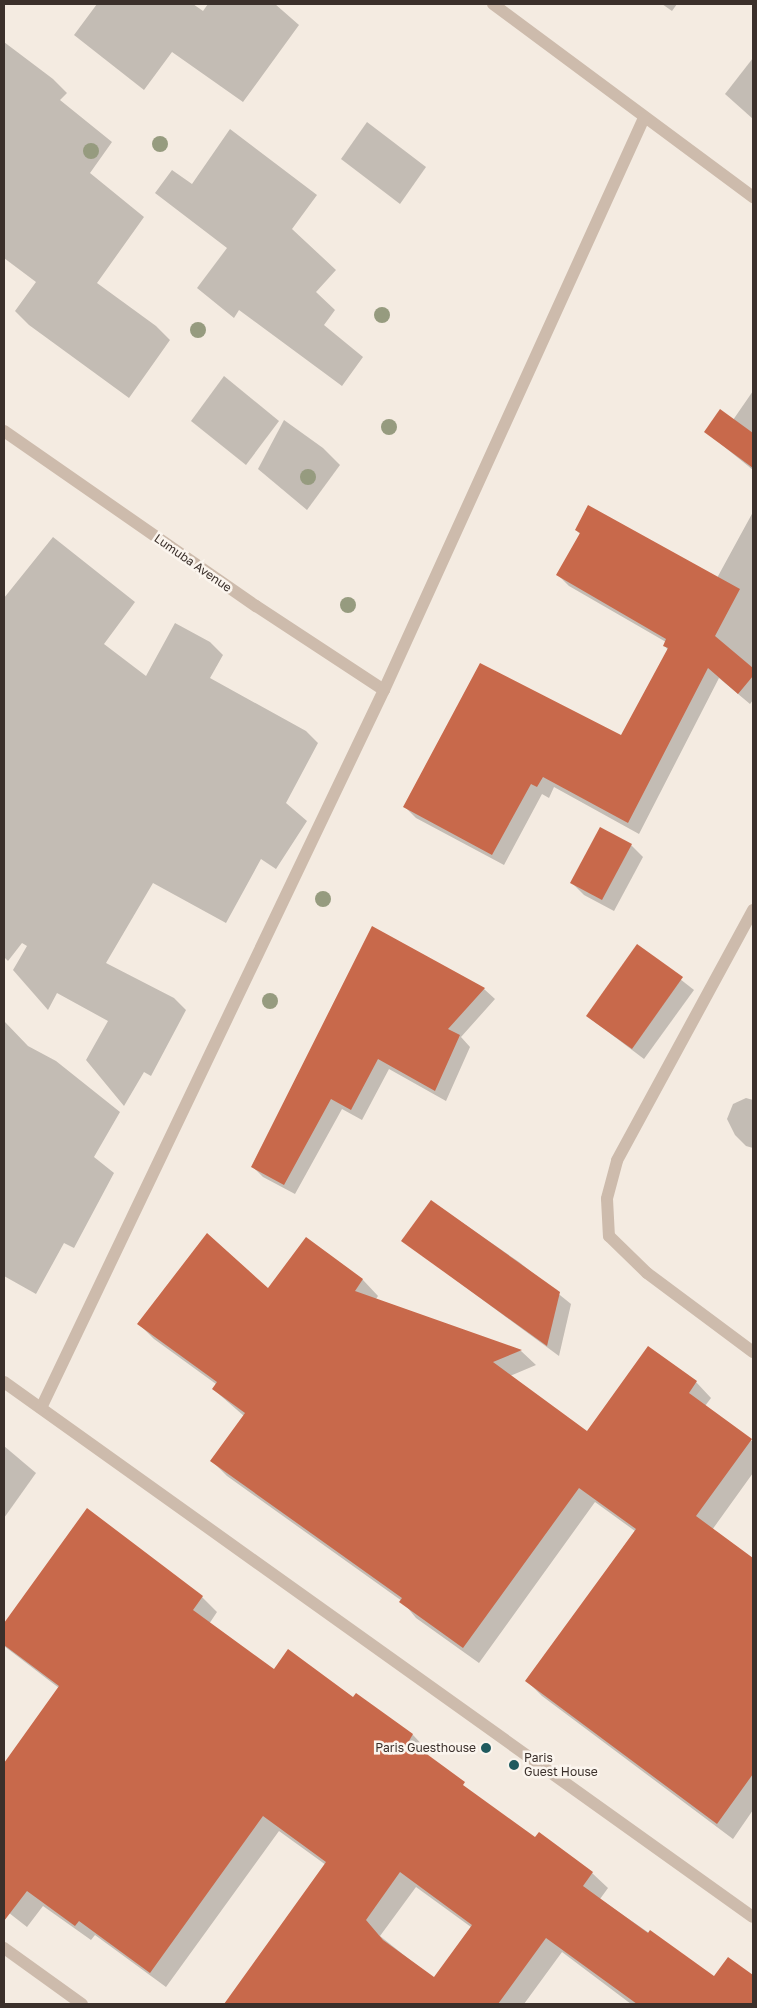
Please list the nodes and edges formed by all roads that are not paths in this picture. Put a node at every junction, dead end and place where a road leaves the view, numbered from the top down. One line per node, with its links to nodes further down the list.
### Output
1 (494, 4): 2 (street)
2 (644, 118): 3 (street); 5 (street)
3 (753, 197)
4 (4, 431): 5 (street, Lumuba Avenue)
5 (384, 690): 9 (street)
6 (753, 910): 7 (street)
7 (753, 1352)
8 (4, 1382): 9 (street)
9 (41, 1408): 10 (street)
10 (753, 1917)
11 (4, 1948): 12 (street)
12 (82, 2004)

